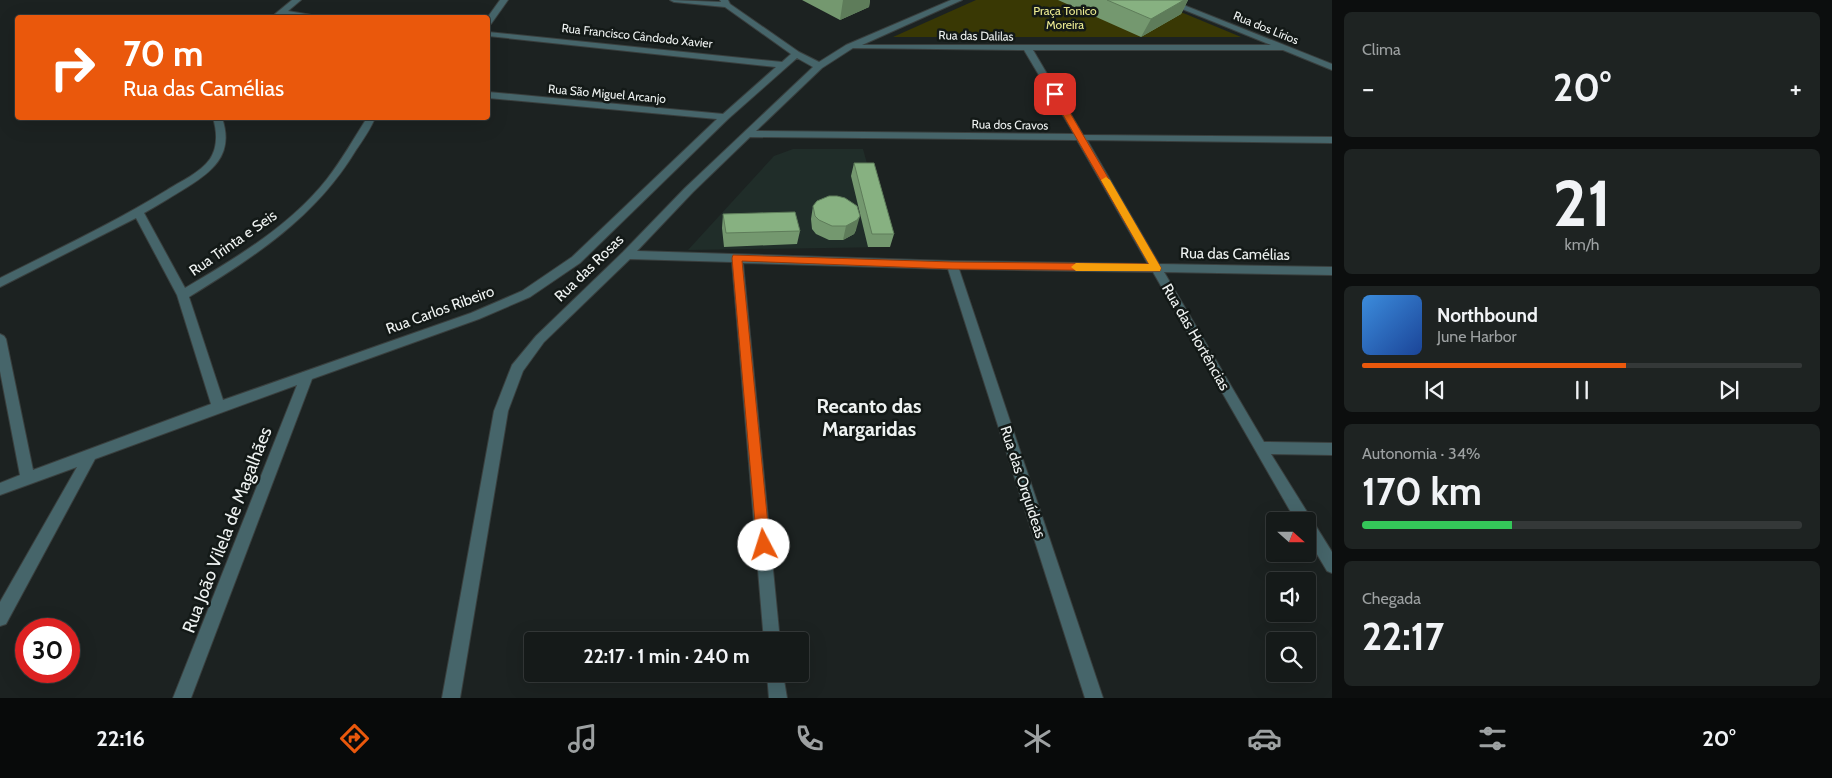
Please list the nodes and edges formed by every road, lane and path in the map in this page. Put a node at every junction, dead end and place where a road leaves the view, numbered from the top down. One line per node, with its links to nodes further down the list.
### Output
1 (297, 0): 7 (street)
2 (504, 0): 8 (street)
3 (674, 0): 6 (street)
4 (1164, 0): 11 (street, Rua dos Lírios)
5 (954, 1): 10 (street, Rua das Rosas)
6 (726, 2): 13 (street)
7 (279, 15)
8 (490, 19)
9 (490, 34): 14 (street, Rua Francisco Cândodo Xavier)
10 (849, 47): 12 (street, Rua das Dalilas); 15 (street, Rua das Rosas)
11 (1283, 48): 12 (street, Rua das Dalilas); 16 (street, Rua dos Lírios)
12 (1028, 49): 22 (street, Rua das Hortências)
13 (796, 54): 14 (street, Rua Carlos Ribeiro); 15 (street)
14 (784, 65): 18 (street, Rua Carlos Ribeiro)
15 (819, 66): 21 (street, Rua das Rosas)
16 (1332, 68)
17 (490, 95): 18 (street, Rua São Miguel Arcanjo)
18 (725, 117): 33 (street, Rua Carlos Ribeiro)
19 (218, 120): 24 (street)
20 (370, 120): 31 (street, Rua Trinta e Seis)
21 (747, 134): 22 (street, Rua dos Cravos); 25 (street, Rua das Rosas)
22 (1082, 139): 23 (street, Rua dos Cravos); 28 (street, Rua das Hortências)
23 (1332, 140)
24 (139, 213): 30 (street); 31 (street)
25 (627, 254): 26 (street, Rua das Camélias); 47 (street, Rua das Rosas)
26 (737, 258): 27 (street, Rua das Camélias); 44 (street)
27 (952, 265): 28 (street, Rua das Camélias); 49 (street, Rua das Orquídeas)
28 (1156, 268): 29 (street, Rua das Camélias); 35 (street, Rua das Hortências)
29 (1332, 271)
30 (0, 283)
31 (183, 296): 34 (street)
32 (0, 339): 38 (street)
33 (307, 376): 34 (street, Rua Carlos Ribeiro); 46 (street, Rua João Vilela de Magalhães)
34 (219, 407): 37 (street, Rua Carlos Ribeiro)
35 (1260, 448): 36 (street); 40 (street, Rua das Hortências)
36 (1332, 449)
37 (91, 454): 38 (street, Rua Carlos Ribeiro); 43 (street)
38 (28, 479): 39 (street, Rua Carlos Ribeiro)
39 (0, 489)
40 (1299, 512)
41 (1316, 539): 42 (street)
42 (1332, 566)
43 (0, 618)
44 (771, 632)
45 (776, 682): 48 (street)
46 (182, 698)
47 (451, 698)
48 (778, 698)
49 (1094, 698)

